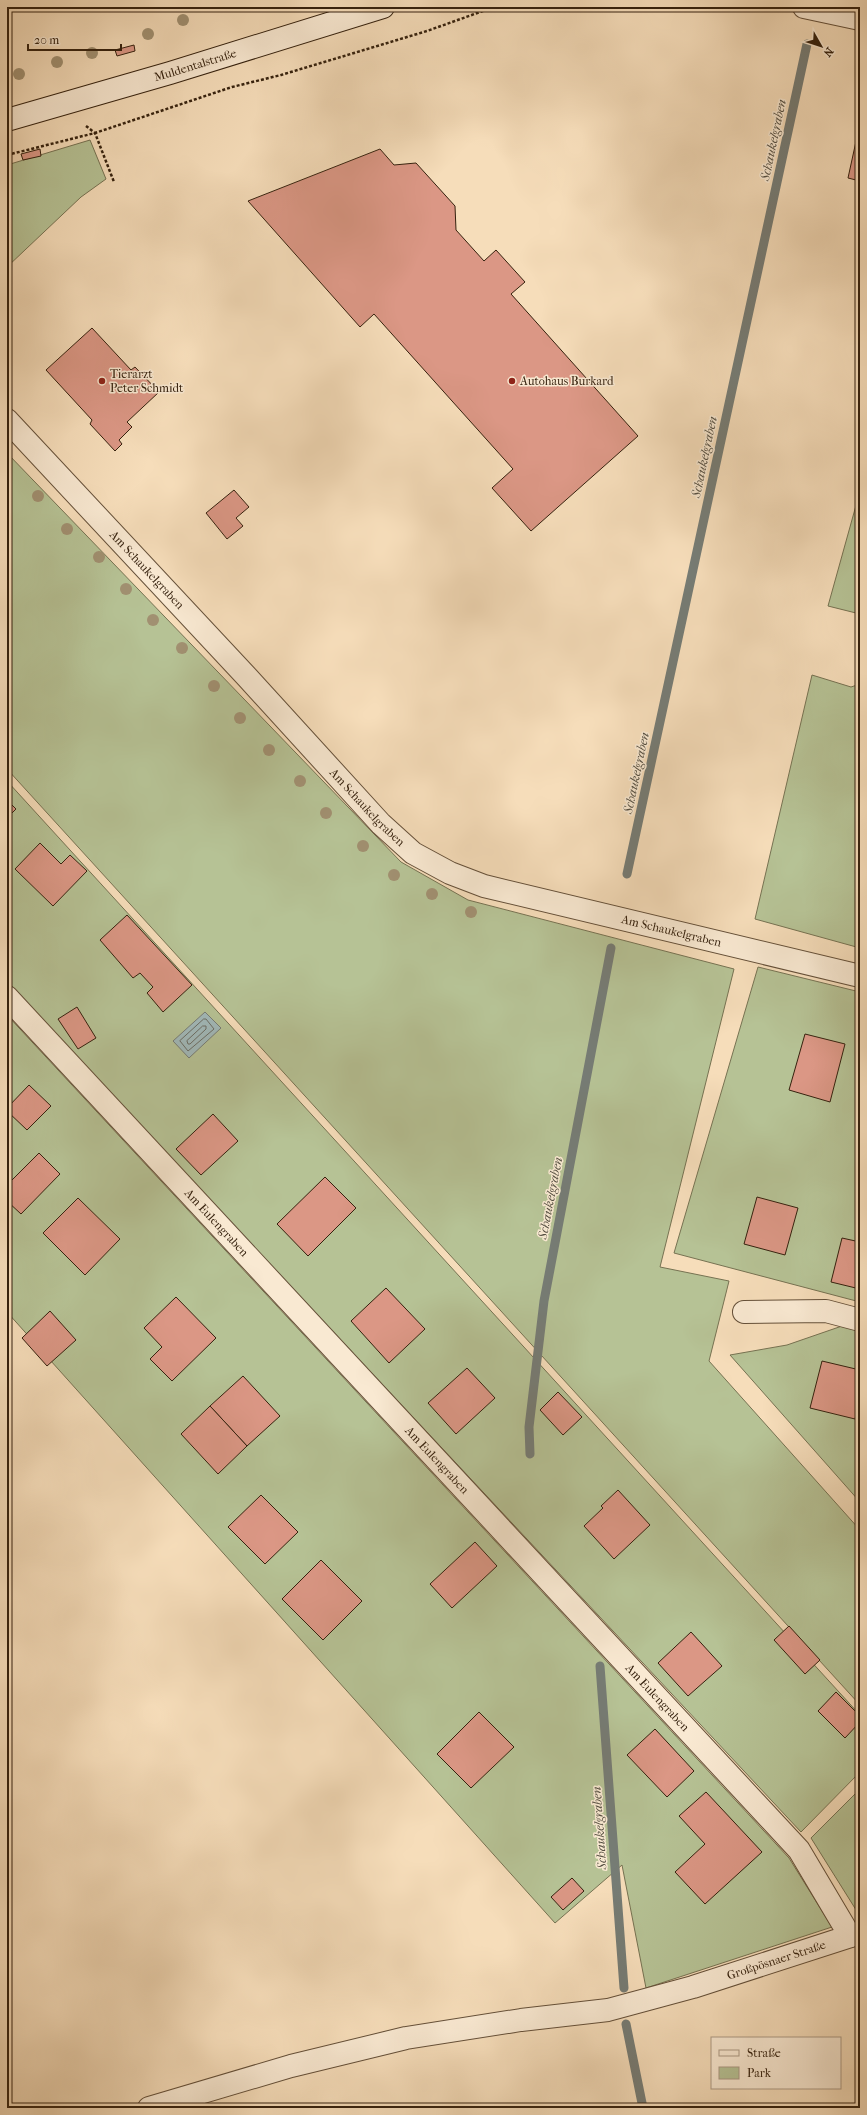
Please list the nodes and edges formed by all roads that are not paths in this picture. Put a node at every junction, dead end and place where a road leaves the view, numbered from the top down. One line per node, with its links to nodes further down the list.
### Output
1 (383, 7): 4 (street, Muldentalstraße)
2 (804, 7): 3 (street)
3 (860, 19)
4 (7, 120)
5 (7, 420): 6 (street, Am Schaukelgraben)
6 (860, 976)
7 (7, 997): 10 (street, Am Eulengraben)
8 (744, 1312): 9 (street)
9 (860, 1320)
10 (855, 1935): 11 (street, Großpösnaer Straße)
11 (148, 2108)

